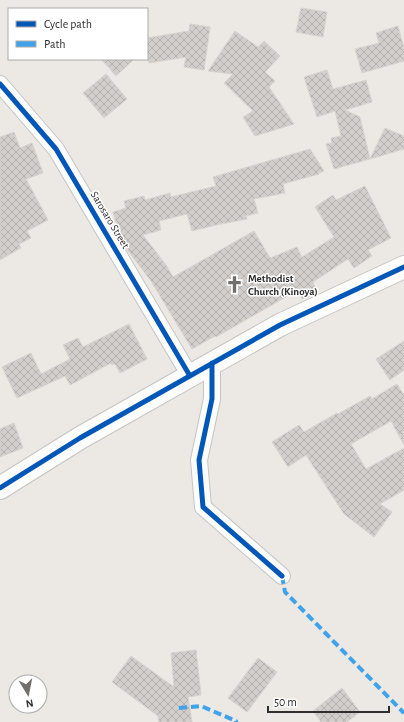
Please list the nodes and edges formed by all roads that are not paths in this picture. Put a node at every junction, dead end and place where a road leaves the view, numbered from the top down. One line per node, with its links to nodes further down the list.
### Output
1 (0, 84): 4 (street, Sarosaro Street)
2 (404, 267): 3 (street)
3 (212, 363): 4 (street); 6 (street)
4 (190, 376): 5 (street)
5 (0, 488)
6 (282, 576)

